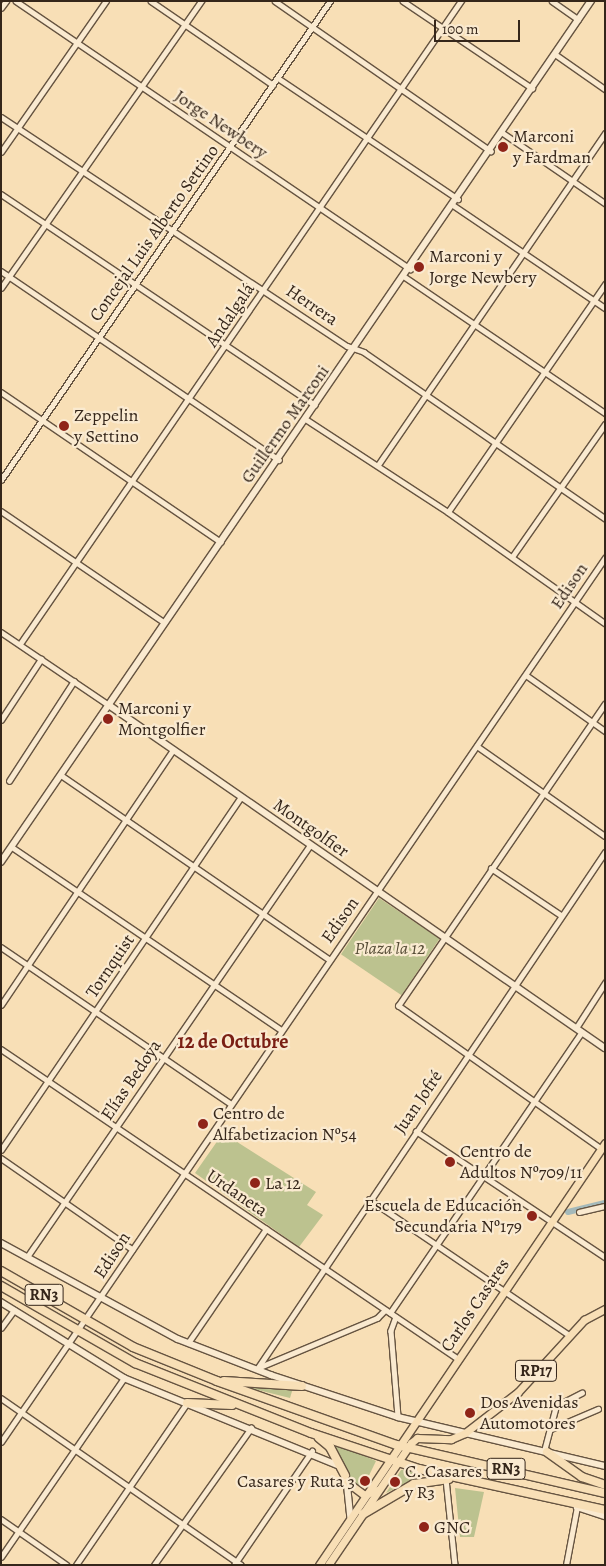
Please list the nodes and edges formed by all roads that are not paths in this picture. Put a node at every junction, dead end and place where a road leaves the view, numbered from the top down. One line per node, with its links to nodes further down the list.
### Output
1 (6, 1): 12 (street)
2 (16, 1): 17 (street, Jorge Newbery)
3 (106, 1): 17 (street)
4 (151, 1): 14 (street)
5 (201, 1): 14 (street)
6 (275, 1): 15 (street)
7 (330, 1): 15 (street, Concejal Luis Alberto Settino)
8 (403, 1): 16 (street)
9 (461, 1): 16 (street, Andalgalá)
10 (552, 1): 13 (street)
11 (591, 1): 13 (street, Guillermo Marconi)
12 (1, 8)
13 (578, 20): 18 (street, Guillermo Marconi)
14 (184, 24): 20 (street); 21 (street)
15 (312, 27): 19 (street, Concejal Luis Alberto Settino); 22 (street)
16 (442, 28): 22 (street, Andalgalá); 23 (street)
17 (77, 43): 21 (street, Jorge Newbery); 26 (street)
18 (555, 54): 23 (street, Guillermo Marconi); 24 (street)
19 (278, 78): 20 (street, Concejal Luis Alberto Settino); 29 (street)
20 (273, 85): 30 (street, Concejal Luis Alberto Settino)
21 (141, 86): 30 (street, Jorge Newbery); 33 (street)
22 (400, 88): 29 (street, Andalgalá); 31 (street)
23 (532, 88): 27 (street, Guillermo Marconi)
24 (605, 89)
25 (1, 117): 26 (street, Herrera)
26 (18, 128): 32 (street); 33 (street, Herrera)
27 (503, 133): 31 (street, Guillermo Marconi); 34 (street)
28 (605, 133): 34 (street)
29 (365, 137): 36 (street); 39 (street, Andalgalá)
30 (230, 147): 39 (street, Jorge Newbery); 41 (street, Concejal Luis Alberto Settino)
31 (491, 151): 36 (street, Guillermo Marconi)
32 (1, 152)
33 (84, 168): 40 (street); 41 (street, Herrera)
34 (572, 181): 37 (street); 42 (street)
35 (1, 194): 40 (street)
36 (458, 199): 38 (street, Guillermo Marconi)
37 (605, 203)
38 (453, 205): 42 (street); 43 (street, Guillermo Marconi)
39 (319, 208): 43 (street, Jorge Newbery); 50 (street, Andalgalá)
40 (47, 222): 45 (street); 47 (street)
41 (174, 230): 47 (street, Concejal Luis Alberto Settino); 50 (street, Herrera)
42 (524, 252): 51 (street); 53 (street)
43 (411, 269): 46 (street, Guillermo Marconi)
44 (1, 271): 45 (street)
45 (9, 276): 49 (street); 54 (street)
46 (405, 277): 53 (street); 56 (street, Guillermo Marconi)
47 (137, 283): 54 (street, Concejal Luis Alberto Settino); 55 (street)
48 (605, 284): 51 (street)
49 (1, 288)
50 (264, 289): 55 (street, Andalgalá); 56 (street, Herrera)
51 (594, 300): 52 (street); 57 (street)
52 (605, 308)
53 (475, 324): 57 (street); 59 (street)
54 (98, 337): 60 (street); 63 (street, Concejal Luis Alberto Settino)
55 (227, 344): 60 (street, Andalgalá); 61 (street)
56 (356, 348): 59 (street, Herrera); 61 (street, Guillermo Marconi)
57 (546, 373): 62 (street); 66 (street)
58 (1, 392): 63 (street)
59 (426, 395): 66 (street, Herrera); 68 (street)
60 (190, 398): 67 (street); 70 (street, Andalgalá)
61 (317, 406): 64 (street, Guillermo Marconi)
62 (605, 413)
63 (42, 419): 69 (street, Concejal Luis Alberto Settino); 70 (street)
64 (307, 420): 67 (street, Guillermo Marconi); 68 (street)
65 (605, 424): 71 (street)
66 (497, 443): 71 (street, Herrera); 73 (street)
67 (279, 460): 75 (street, Guillermo Marconi)
68 (378, 466): 73 (street)
69 (1, 480)
70 (132, 480): 75 (street); 78 (street, Andalgalá)
71 (560, 487): 74 (street, Herrera); 76 (street)
72 (1, 511): 78 (street)
73 (448, 512): 76 (street)
74 (605, 518)
75 (222, 542): 80 (street, Guillermo Marconi)
76 (512, 557): 79 (street)
77 (605, 558): 79 (street, Edison)
78 (76, 562): 80 (street); 84 (street, Andalgalá)
79 (574, 602): 81 (street); 86 (street, Edison)
80 (164, 622): 89 (street, Guillermo Marconi)
81 (605, 624)
82 (3, 633): 83 (street); 84 (street, Montgolfier)
83 (1, 639)
84 (20, 644): 85 (street, Montgolfier)
85 (41, 659): 87 (street, Montgolfier); 90 (street)
86 (526, 675): 91 (street); 93 (street, Edison)
87 (74, 681): 89 (street, Montgolfier); 96 (street)
88 (605, 704): 91 (street)
89 (108, 705): 94 (street, Montgolfier); 95 (street, Guillermo Marconi)
90 (1, 720)
91 (592, 722): 92 (street); 97 (street)
92 (605, 731)
93 (477, 746): 97 (street); 108 (street, Edison)
94 (173, 750): 98 (street, Montgolfier); 99 (street)
95 (61, 775): 99 (street); 102 (street, Guillermo Marconi)
96 (9, 781)
97 (543, 792): 100 (street); 106 (street)
98 (241, 797): 101 (street, Montgolfier); 105 (street, Tornquist)
99 (127, 820): 105 (street); 107 (street)
100 (605, 836)
101 (310, 845): 108 (street, Montgolfier); 109 (street, Elías Bedoya)
102 (12, 846): 104 (street, Guillermo Marconi); 107 (street)
103 (605, 852): 110 (street, Juan Jofré)
104 (1, 862)
105 (194, 866): 109 (street); 111 (street, Tornquist)
106 (491, 868): 110 (street); 112 (street)
107 (78, 891): 111 (street); 115 (street)
108 (377, 891): 112 (street, Montgolfier); 114 (street, Edison)
109 (262, 913): 114 (street); 116 (street, Elías Bedoya)
110 (561, 915): 118 (street, Juan Jofré)
111 (146, 936): 116 (street); 120 (street, Tornquist)
112 (444, 937): 118 (street, Montgolfier); 126 (street)
113 (1, 947): 115 (street)
114 (329, 959): 122 (street, Edison)
115 (28, 966): 119 (street); 120 (street)
116 (214, 983): 122 (street); 127 (street, Elías Bedoya)
117 (605, 983): 121 (street)
118 (514, 985): 121 (street, Montgolfier); 126 (street, Juan Jofré)
119 (1, 1005)
120 (95, 1013): 127 (street); 128 (street, Tornquist)
121 (576, 1028): 123 (street, Montgolfier)
122 (282, 1030): 130 (street, Edison)
123 (582, 1032): 124 (street, Montgolfier); 129 (street)
124 (605, 1048)
125 (1, 1049): 128 (street, Urdaneta)
126 (466, 1056): 129 (street); 132 (street, Juan Jofré)
127 (162, 1058): 130 (street); 131 (street, Elías Bedoya)
128 (48, 1080): 131 (street, Urdaneta); 134 (street, Tornquist)
129 (533, 1103): 133 (street); 137 (street)
130 (231, 1104): 136 (street, Edison)
131 (116, 1127): 136 (street, Urdaneta); 139 (street, Elías Bedoya)
132 (416, 1131): 137 (street); 138 (street, Juan Jofré)
133 (603, 1146): 142 (main road, Carlos Casares)
134 (1, 1150)
135 (1, 1158): 139 (street)
136 (183, 1173): 143 (street, Urdaneta); 146 (street, Edison)
137 (484, 1176): 142 (street); 145 (street)
138 (369, 1199): 145 (street); 149 (street, Juan Jofré)
139 (64, 1203): 146 (street); 147 (street, Elías Bedoya)
140 (605, 1206): 141 (street)
141 (579, 1212)
142 (551, 1220): 148 (street); 152 (main road, Carlos Casares)
143 (266, 1229): 149 (street, Urdaneta); 164 (street)
144 (1, 1243): 147 (street)
145 (438, 1245): 152 (street); 158 (street)
146 (132, 1249): 153 (street, Edison)
147 (27, 1257): 153 (street)
148 (605, 1257)
149 (323, 1269): 157 (street, Urdaneta); 167 (street, Juan Jofré)
150 (1, 1270): 160 (highway, RN3)
151 (1, 1286): 162 (highway, RN3)
152 (504, 1290): 163 (street); 166 (main road, Carlos Casares)
153 (100, 1299): 160 (street, Edison); 164 (street)
154 (1, 1302): 156 (street)
155 (605, 1308): 163 (main road, RP17)
156 (14, 1310): 161 (street); 165 (street)
157 (385, 1310): 158 (street, Urdaneta); 167 (street)
158 (390, 1313): 159 (street, Urdaneta)
159 (396, 1317): 166 (street, Urdaneta); 177 (street)
160 (86, 1320): 162 (street, Edison); 169 (highway, RN3)
161 (1, 1328)
162 (78, 1332): 165 (street); 174 (highway, RN3)
163 (569, 1335): 182 (main road, RP17)
164 (188, 1343): 167 (street)
165 (70, 1345): 168 (street); 176 (street)
166 (457, 1358): 178 (main road, Carlos Casares)
167 (257, 1369): 170 (street)
168 (124, 1378): 173 (street); 186 (street)
169 (217, 1381): 170 (highway); 184 (highway, RN3)
170 (302, 1386): 177 (street)
171 (582, 1393): 180 (street)
172 (1, 1398): 176 (street)
173 (187, 1403): 174 (highway, RN3); 179 (street); 197 (street)
174 (241, 1406): 181 (highway, RN3)
175 (598, 1409): 180 (street)
176 (22, 1412): 183 (street); 186 (street)
177 (398, 1417): 178 (street)
178 (414, 1421): 182 (street); 184 (main road, Carlos Casares)
179 (251, 1428): 187 (street); 207 (street)
180 (551, 1429): 188 (street)
181 (311, 1433): 189 (highway, RN3); 192 (highway)
182 (465, 1433): 185 (main road, RP17); 188 (street)
183 (1, 1442)
184 (397, 1445): 185 (highway, RN3); 189 (main road, Carlos Casares)
185 (408, 1447): 190 (main road); 198 (highway, RN3)
186 (76, 1450): 197 (street); 208 (street)
187 (312, 1451): 192 (street); 210 (street)
188 (545, 1451): 191 (street); 195 (highway)
189 (387, 1459): 190 (highway, RN3); 199 (main road, Carlos Casares)
190 (398, 1463): 194 (highway, RN3); 196 (main road)
191 (605, 1466)
192 (346, 1478): 199 (main road); 205 (street)
193 (446, 1479): 194 (highway); 203 (highway); 217 (street)
194 (466, 1479): 200 (highway, RN3)
195 (605, 1485)
196 (384, 1486): 199 (main road); 203 (main road)
197 (129, 1487): 207 (street); 212 (street)
198 (605, 1493)
199 (364, 1495): 205 (main road, Carlos Casares)
200 (550, 1498): 201 (highway, RN3); 202 (highway, RN3)
201 (577, 1507): 204 (street); 218 (street)
202 (605, 1510)
203 (363, 1514): 216 (main road)
204 (605, 1516)
205 (351, 1517): 215 (main road, Carlos Casares)
206 (1, 1520): 208 (street)
207 (182, 1524): 210 (street); 213 (street)
208 (19, 1532): 209 (street); 211 (street)
209 (1, 1557)
210 (235, 1563): 214 (street)
211 (67, 1565)
212 (76, 1565)
213 (154, 1565)
214 (241, 1565)
215 (318, 1565)
216 (328, 1565)
217 (455, 1565)
218 (566, 1565)

